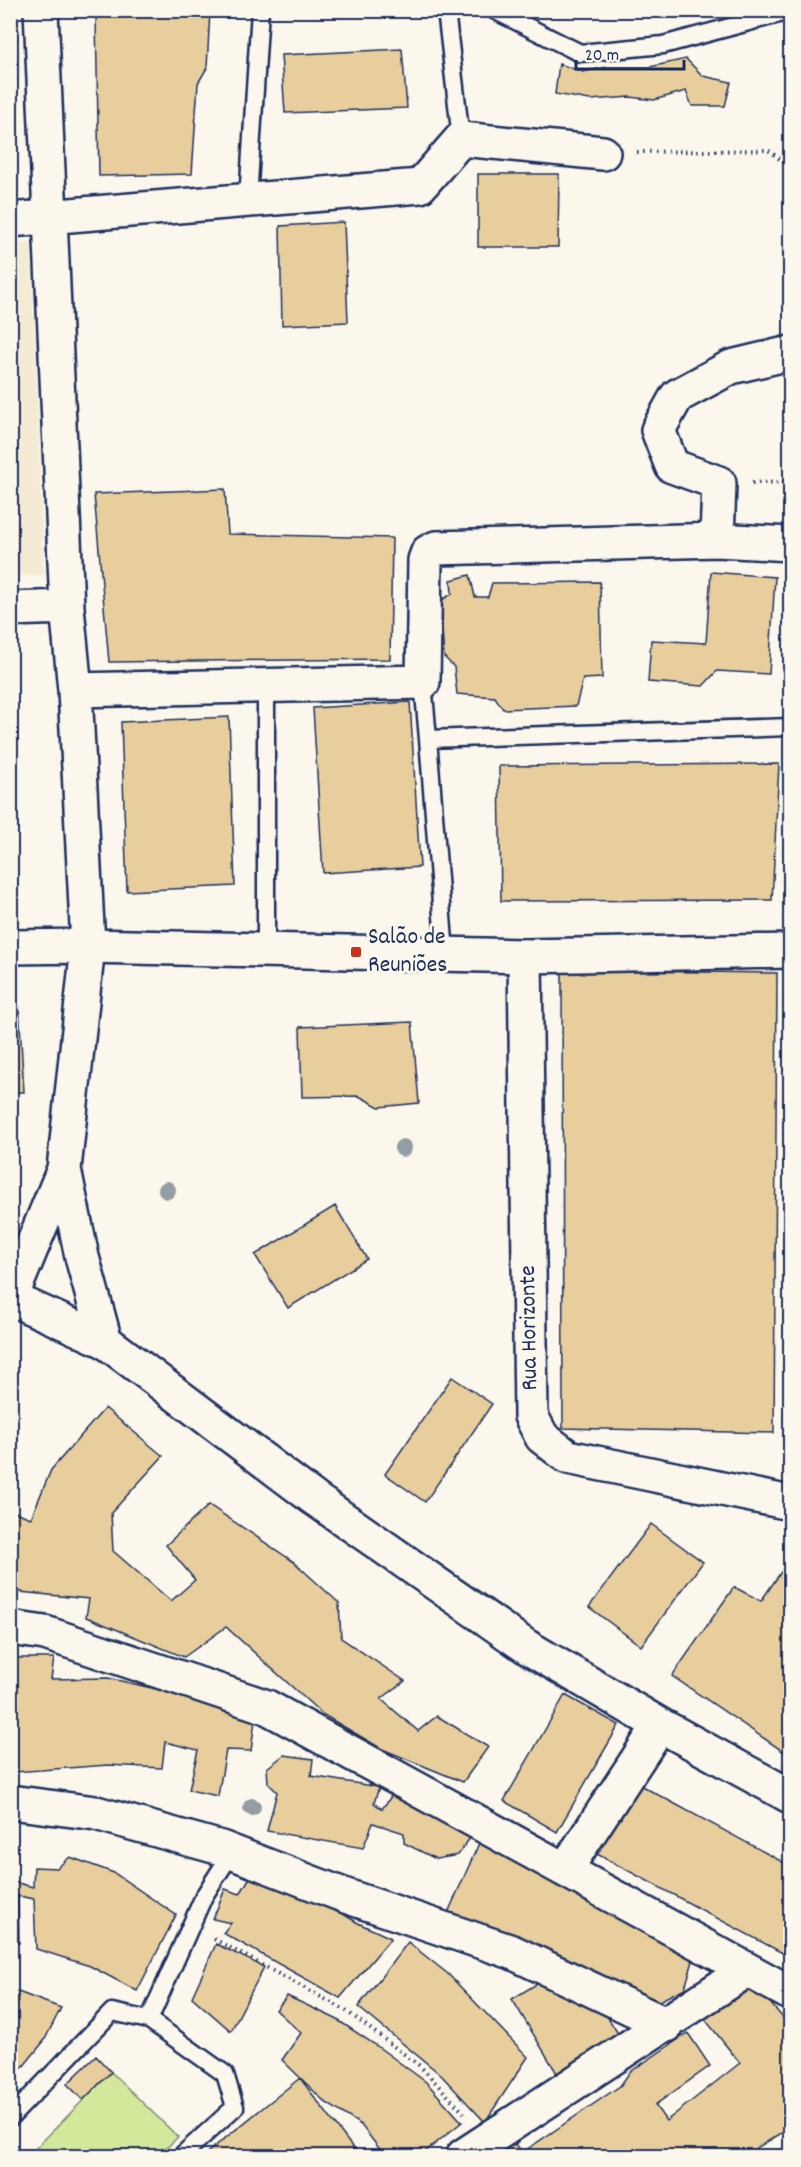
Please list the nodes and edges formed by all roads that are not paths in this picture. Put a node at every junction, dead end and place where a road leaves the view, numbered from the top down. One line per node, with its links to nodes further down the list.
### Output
1 (41, 10): 9 (street)
2 (260, 10): 8 (lane)
3 (446, 10): 6 (lane)
4 (494, 10): 5 (lane)
5 (790, 11)
6 (461, 139): 7 (street); 8 (street)
7 (603, 153)
8 (248, 200): 9 (street)
9 (49, 217): 10 (street); 14 (street)
10 (10, 220)
11 (790, 353): 12 (street)
12 (717, 540): 13 (street); 16 (street)
13 (790, 544)
14 (68, 607): 15 (street); 18 (street)
15 (10, 609)
16 (423, 682): 17 (street); 20 (lane)
17 (266, 686): 18 (street); 23 (lane)
18 (75, 690): 21 (street)
19 (790, 727): 20 (lane)
20 (428, 738): 25 (lane)
21 (88, 946): 22 (street); 23 (street); 27 (street)
22 (10, 947)
23 (266, 950): 25 (street)
24 (790, 951): 26 (street)
25 (445, 954): 26 (street)
26 (525, 956): 30 (street, Rua Horizonte)
27 (64, 1169): 28 (street); 29 (street)
28 (11, 1299): 29 (street)
29 (105, 1341): 32 (street)
30 (790, 1503)
31 (10, 1628): 36 (street)
32 (660, 1725): 33 (street); 36 (street)
33 (790, 1796)
34 (10, 1802): 35 (street)
35 (232, 1852): 39 (lane); 40 (street)
36 (566, 1870): 37 (street)
37 (747, 1970): 38 (street); 40 (street)
38 (790, 1993)
39 (149, 2020): 41 (lane); 43 (lane)
40 (667, 2025): 42 (street)
41 (10, 2118)
42 (476, 2149)
43 (181, 2157)

